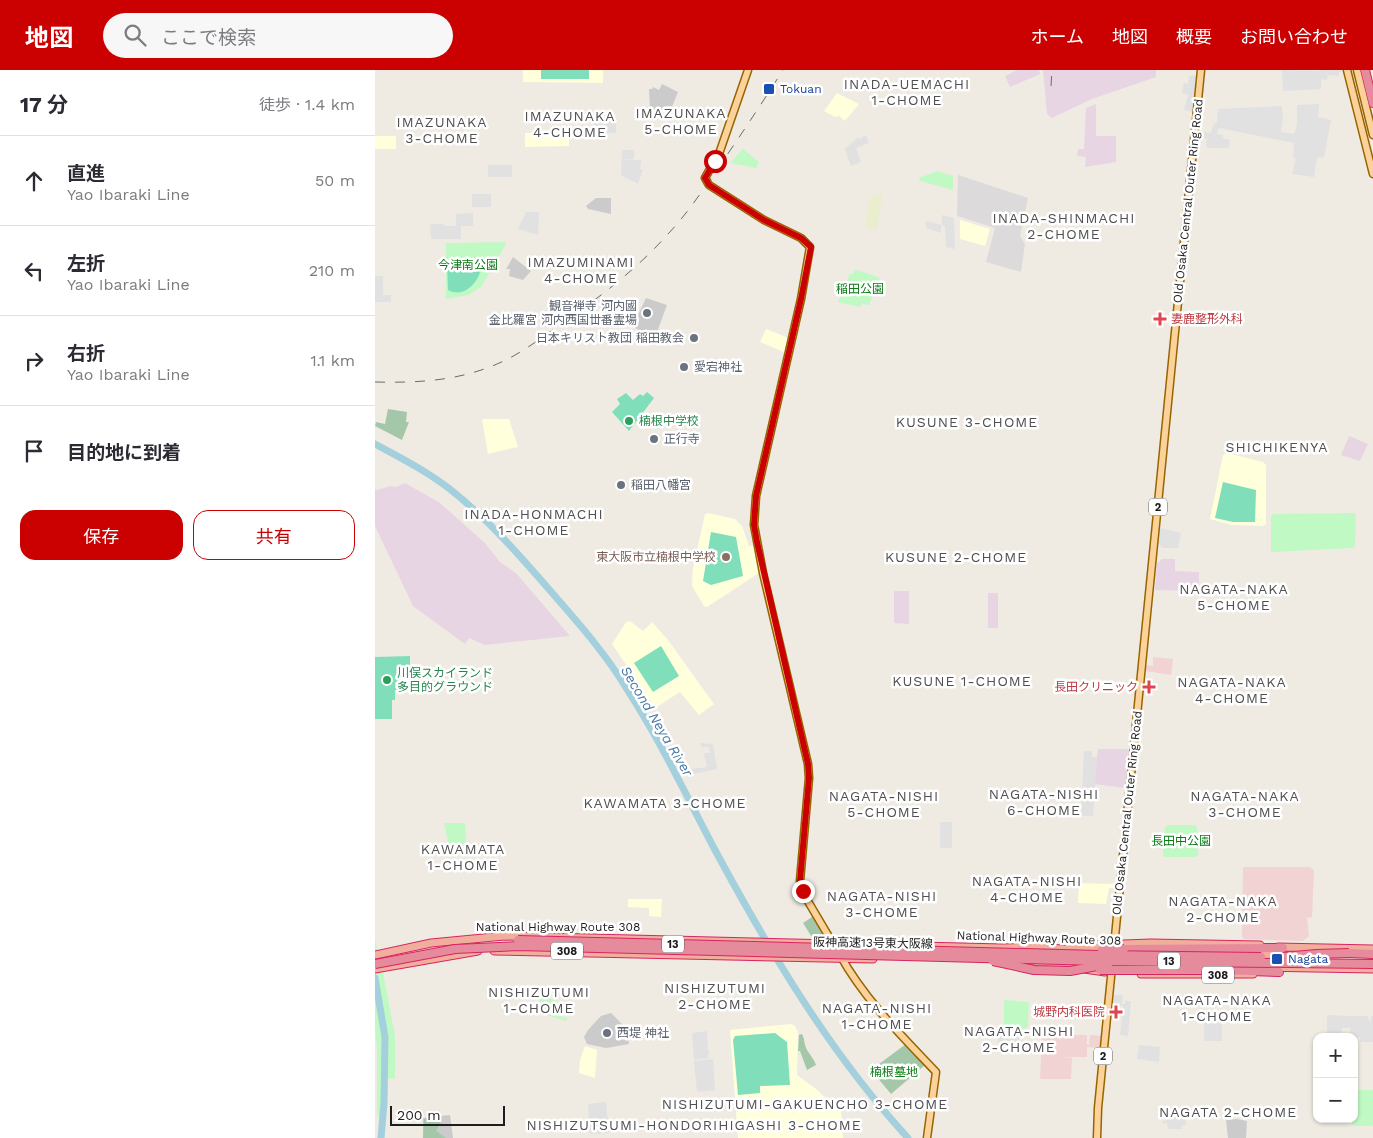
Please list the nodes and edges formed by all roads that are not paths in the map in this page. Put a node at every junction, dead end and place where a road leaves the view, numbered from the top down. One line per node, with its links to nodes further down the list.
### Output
1 (748, 70): 10 (main road)
2 (1201, 70): 9 (main road, Old Osaka Central Outer Ring Road / 2)
3 (1347, 70): 8 (main road)
4 (1357, 70): 7 (main road)
5 (1365, 70): 6 (highway)
6 (1373, 103)
7 (1373, 135)
8 (1373, 174)
9 (1115, 943): 11 (highway, 308); 12 (highway, 308); 14 (main road, Old Osaka Central Outer Ring Road / 2)
10 (834, 944): 11 (highway, National Highway Route 308 / 308); 16 (highway, National Highway Route 308 / 308); 19 (main road)
11 (1037, 948): 14 (highway, National Highway Route 308 / 308)
12 (1283, 948): 13 (highway, 308); 15 (highway, bridge)
13 (1373, 949)
14 (1113, 952): 17 (highway, National Highway Route 308 / 308); 24 (main road, Old Osaka Central Outer Ring Road / 2)
15 (1023, 953): 20 (highway, 阪神高速13号東大阪線 / 13, bridge); 21 (highway, 阪神高速13号東大阪線 / 13, bridge)
16 (375, 955)
17 (1373, 956): 21 (highway, bridge)
18 (965, 957): 22 (highway, 阪神高速13号東大阪線 / 13, bridge); 25 (highway, 阪神高速13号東大阪線 / 13, bridge); 27 (highway, bridge)
19 (842, 958): 23 (highway, National Highway Route 308 / 308); 26 (highway, National Highway Route 308 / 308); 31 (main road)
20 (375, 959)
21 (1283, 960): 22 (highway, 阪神高速13号東大阪線 / 13, bridge); 28 (highway, 阪神高速13号東大阪線 / 13, bridge)
22 (1132, 961): 27 (highway, bridge)
23 (1036, 962): 24 (highway, National Highway Route 308 / 308); 30 (highway, 308)
24 (1112, 963): 28 (highway, National Highway Route 308 / 308); 30 (main road, Old Osaka Central Outer Ring Road / 2)
25 (375, 964)
26 (375, 968)
27 (1070, 970): 29 (highway, bridge)
28 (1372, 970): 29 (highway, 308)
29 (1279, 972): 30 (highway, 308)
30 (1111, 973): 32 (main road, Old Osaka Central Outer Ring Road / 2)
31 (927, 1138)
32 (1097, 1138)

